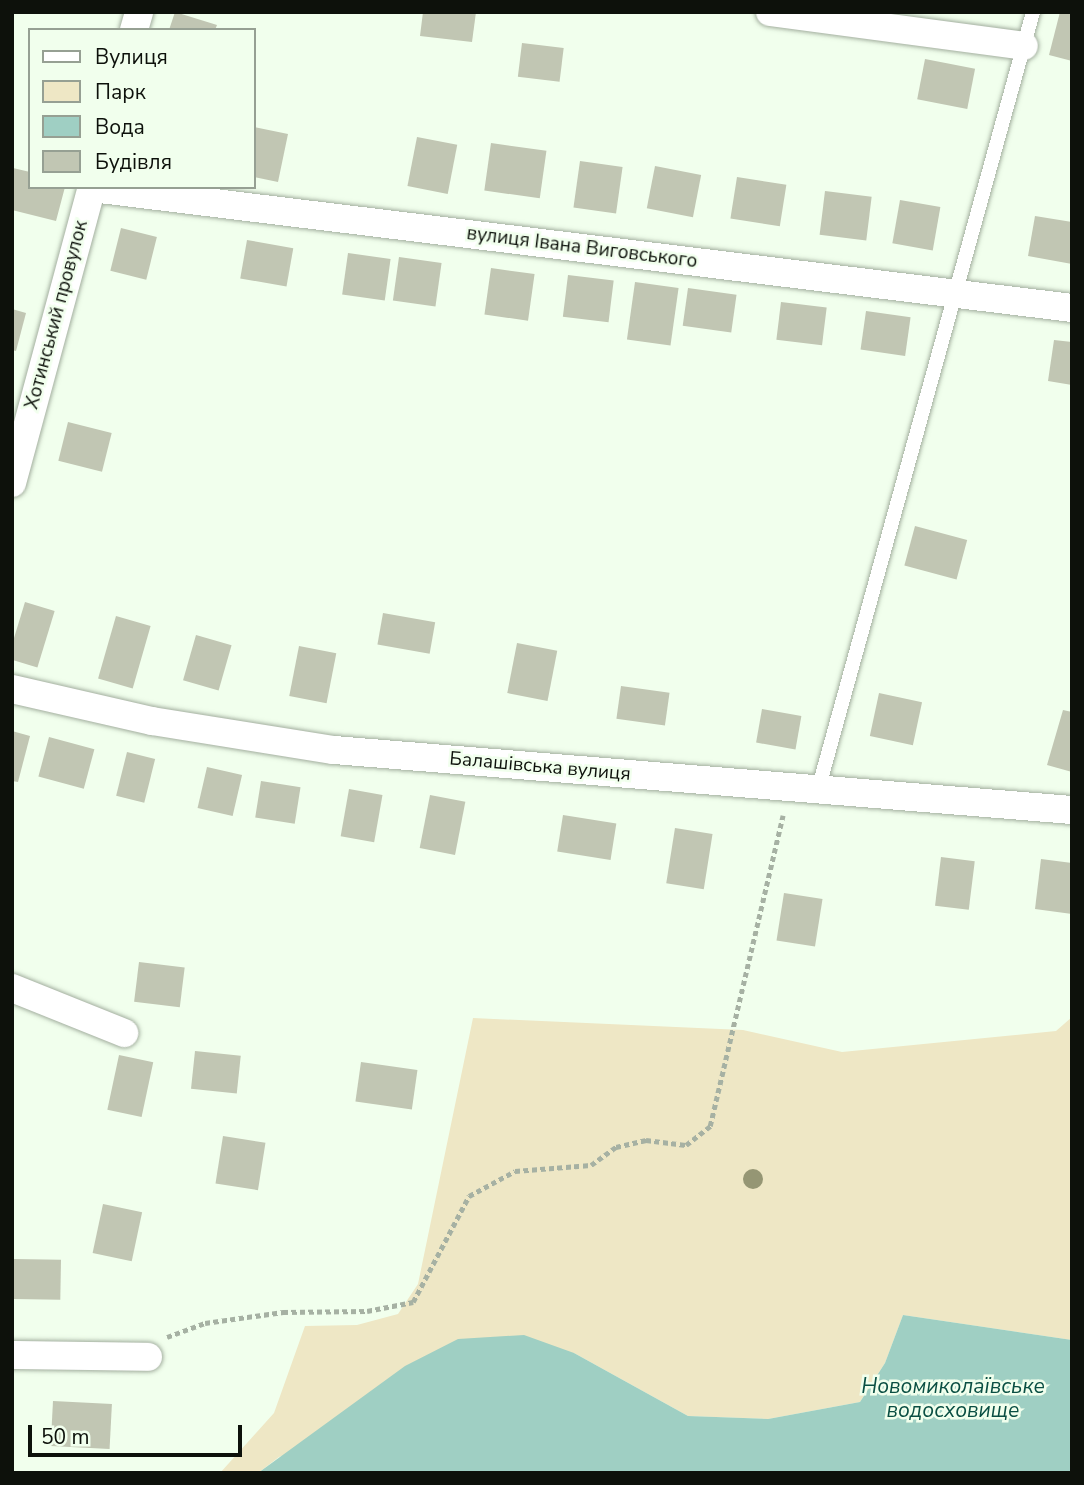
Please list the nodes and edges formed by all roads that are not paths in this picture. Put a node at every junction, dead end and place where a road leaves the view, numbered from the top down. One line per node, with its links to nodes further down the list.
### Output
1 (770, 12): 3 (street)
2 (1033, 12): 3 (lane)
3 (1024, 46): 6 (lane)
4 (91, 189): 8 (street, Хотинський провулок)
5 (109, 189): 6 (street, вулиця Івана Виговського)
6 (958, 291): 7 (street, вулиця Івана Виговського); 10 (lane)
7 (1072, 308)
8 (12, 482)
9 (12, 689): 10 (street, Балашівська вулиця)
10 (818, 790): 11 (street, Балашівська вулиця)
11 (1072, 810)
12 (12, 988): 13 (street)
13 (124, 1033)
14 (12, 1355): 15 (street)
15 (148, 1357)

